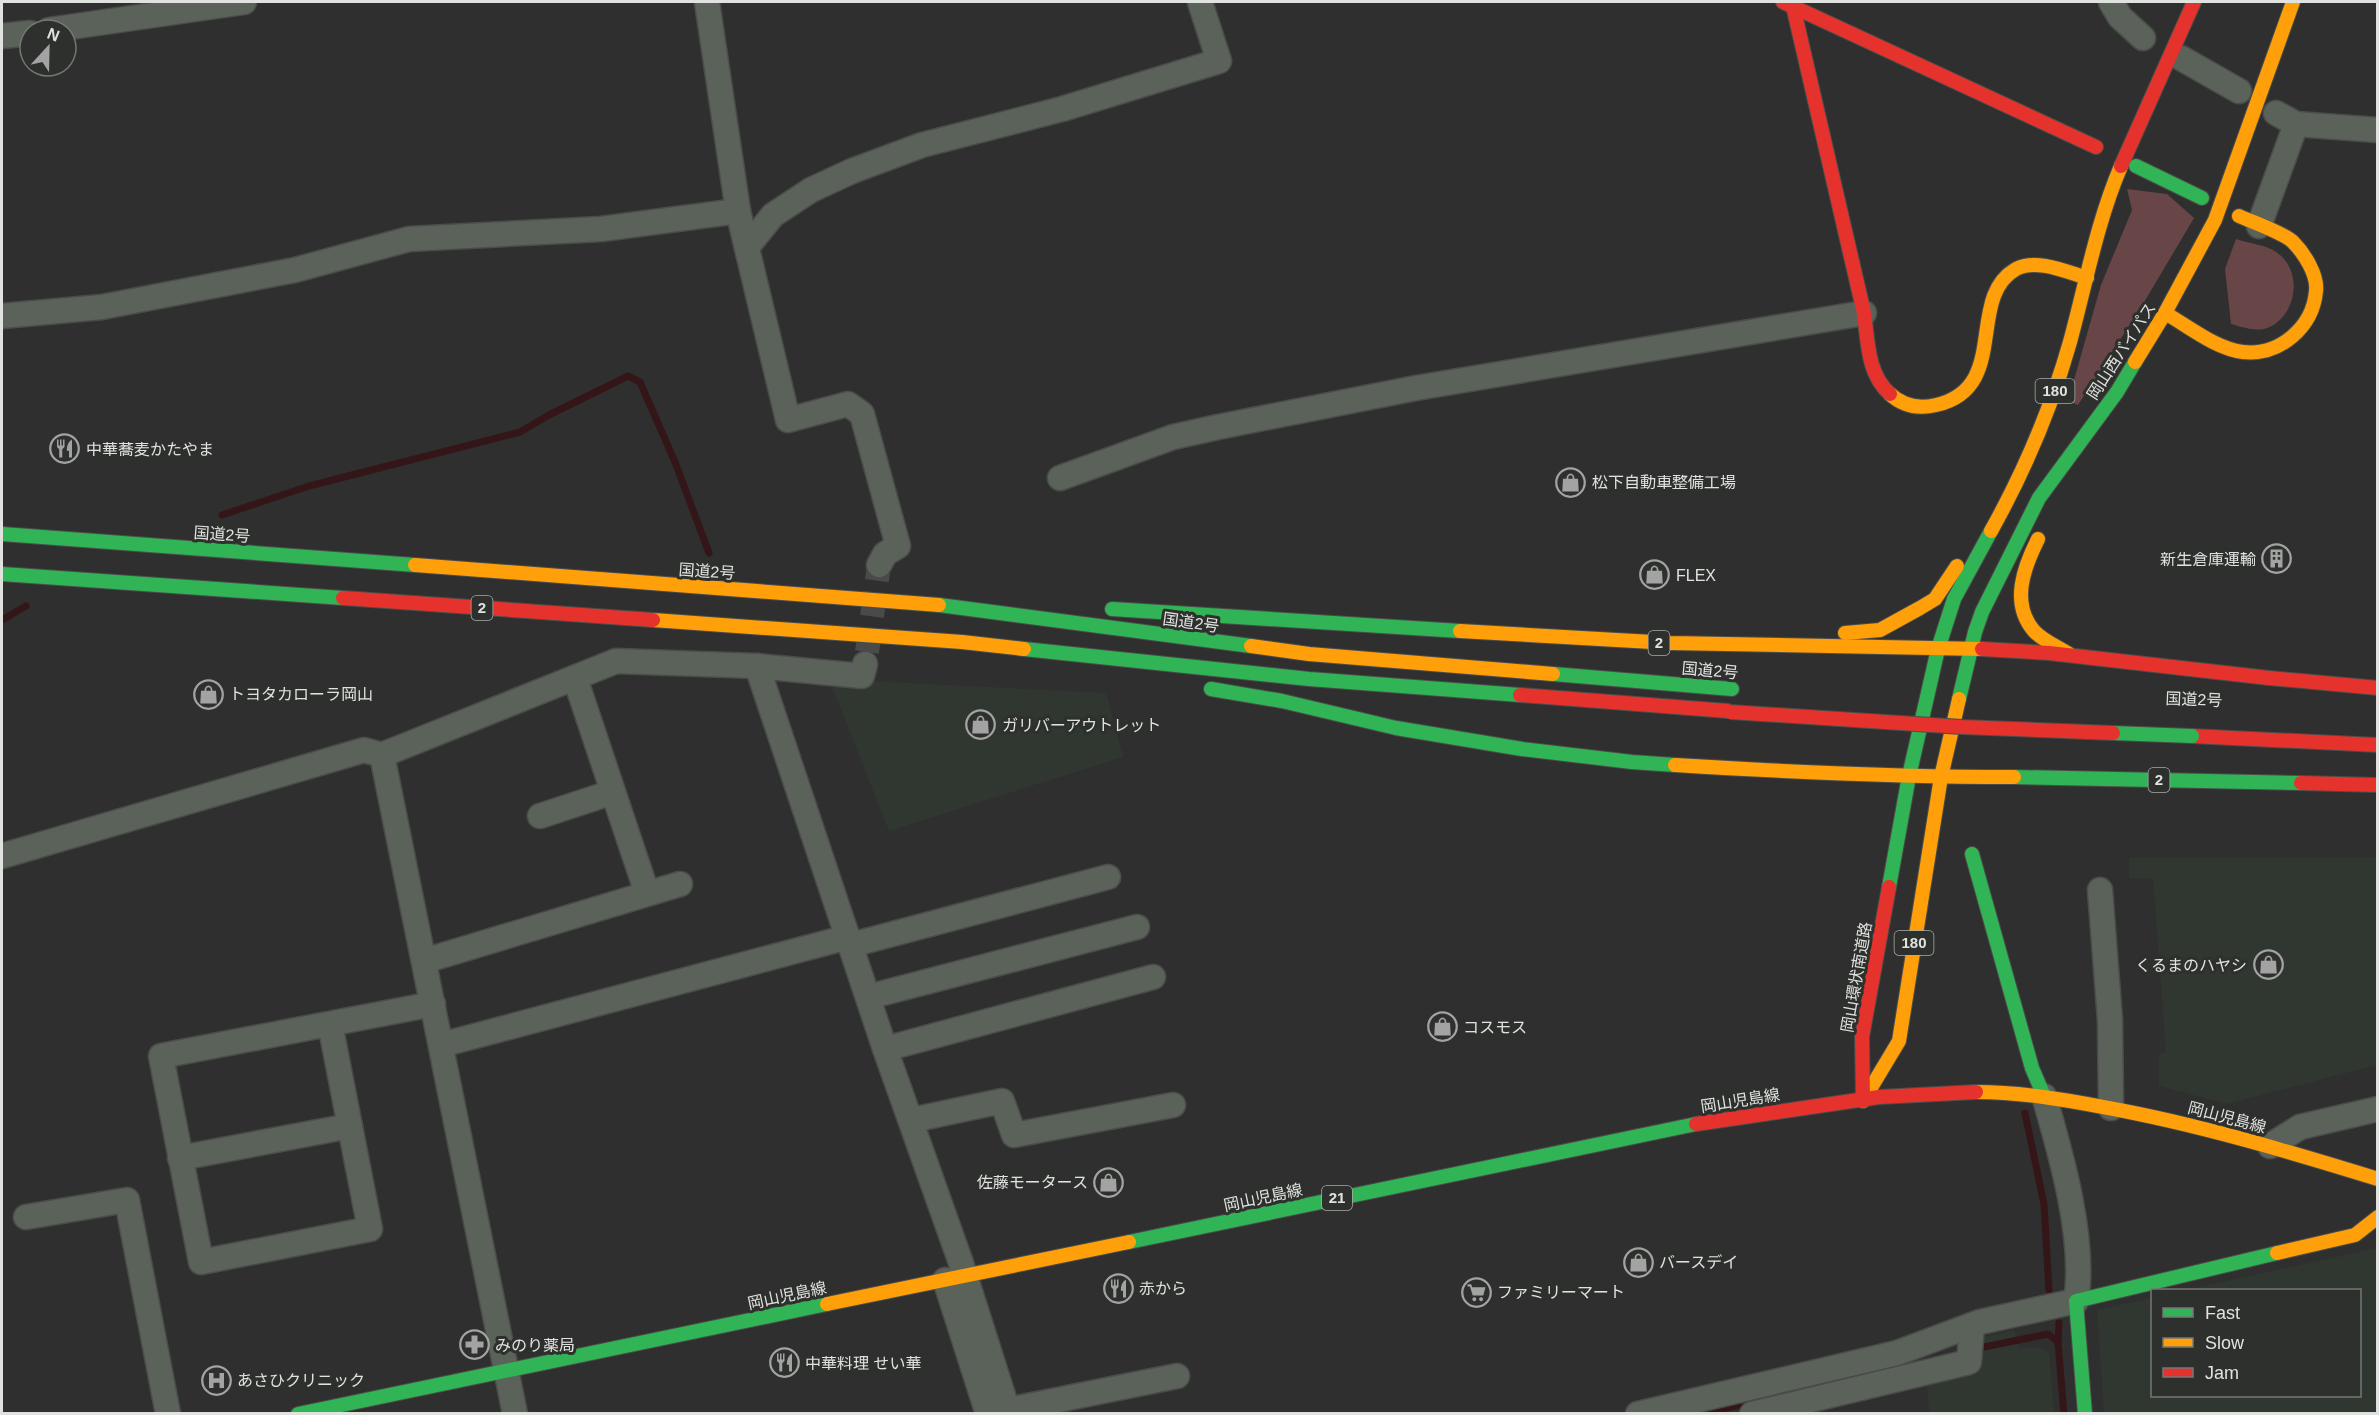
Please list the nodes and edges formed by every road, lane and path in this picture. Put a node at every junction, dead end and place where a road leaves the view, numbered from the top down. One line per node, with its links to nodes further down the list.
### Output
1 (244, 2): 8 (street)
2 (707, 2): 18 (street)
3 (1200, 2): 20 (street)
4 (2111, 2): 11 (street)
5 (2194, 2): 21 (main road, 180)
6 (2293, 2): 23 (main road, 岡山西バイパス / 180)
7 (1789, 3): 15 (main road); 22 (main road)
8 (78, 26)
9 (18, 34): 10 (street)
10 (2, 36)
11 (2144, 38)
12 (2181, 58): 13 (street)
13 (2239, 91)
14 (2378, 130): 19 (street)
15 (2096, 147)
16 (2136, 166): 17 (main road)
17 (2202, 198)
18 (738, 211): 20 (street); 24 (street)
19 (2249, 221): 23 (main road)
20 (747, 247): 31 (street)
21 (2087, 279): 22 (main road); 28 (main road, 180)
22 (1864, 313): 27 (street)
23 (2165, 313): 25 (main road, 岡山西バイパス / 180)
24 (2, 316)
25 (2117, 392): 26 (main road); 38 (main road, 岡山西バイパス / 180)
26 (2073, 475)
27 (1060, 478)
28 (2015, 488): 37 (main road); 39 (main road, 180)
29 (2046, 524): 40 (main road)
30 (2, 534): 33 (main road, 国道2号)
31 (879, 565)
32 (2, 574): 36 (main road, 2)
33 (940, 605): 34 (main road); 47 (main road, 国道2号)
34 (1070, 608)
35 (1094, 609): 37 (main road, 2)
36 (962, 642): 43 (main road, 2); 50 (main road, 2, bridge)
37 (1670, 643): 39 (main road, 2)
38 (1972, 648): 39 (main road, 2); 40 (main road, 2); 53 (main road, 岡山西バイパス / 180)
39 (1938, 649): 52 (main road, 180)
40 (2070, 655): 46 (main road, 2)
41 (865, 664): 42 (street)
42 (757, 666): 44 (street); 64 (street)
43 (1121, 673)
44 (575, 678): 51 (street); 55 (street)
45 (1202, 687): 52 (main road, 2)
46 (2378, 688)
47 (1738, 689)
48 (1909, 701): 49 (main road)
49 (1967, 705)
50 (2378, 745)
51 (382, 755): 58 (street); 65 (street)
52 (1909, 776): 53 (main road, 2); 73 (main road, 岡山環状南道路 / 180)
53 (1941, 777): 54 (main road, 2); 73 (main road, 180)
54 (2378, 785)
55 (613, 792): 56 (street); 62 (street)
56 (540, 816)
57 (1972, 854): 72 (main road)
58 (2, 856)
59 (1108, 876): 64 (street)
60 (680, 884): 62 (street)
61 (2100, 890): 75 (street)
62 (648, 893): 65 (street)
63 (1137, 927): 67 (street)
64 (844, 940): 67 (street); 70 (street)
65 (424, 961): 68 (street)
66 (1153, 977): 71 (street)
67 (868, 997): 71 (street)
68 (433, 1004): 69 (street); 70 (street)
69 (330, 1024): 78 (street); 80 (street)
70 (441, 1045): 87 (street)
71 (885, 1049): 77 (street)
72 (2043, 1096): 73 (main road, 岡山児島線 / 21); 75 (main road, 岡山児島線 / 21); 85 (street)
73 (1863, 1101): 84 (main road, 岡山児島線 / 21)
74 (1173, 1105): 77 (street)
75 (2111, 1108): 79 (main road, 岡山児島線 / 21)
76 (2378, 1109): 79 (street)
77 (912, 1120): 84 (street)
78 (350, 1126): 80 (street); 80 (street)
79 (2270, 1146): 81 (main road, 岡山児島線 / 21)
80 (180, 1158)
81 (2378, 1179)
82 (26, 1217): 91 (street)
83 (2378, 1217): 85 (main road)
84 (955, 1278): 87 (main road, 岡山児島線 / 21); 90 (street)
85 (2076, 1301): 86 (street); 96 (main road)
86 (1971, 1342): 89 (street); 89 (street)
87 (506, 1370): 92 (main road, 岡山児島線 / 21); 93 (street)
88 (1177, 1376): 90 (street)
89 (1780, 1397): 94 (street); 95 (street)
90 (1001, 1412)
91 (168, 1413)
92 (298, 1413)
93 (515, 1413)
94 (1638, 1413)
95 (1754, 1413)
96 (2085, 1413)

